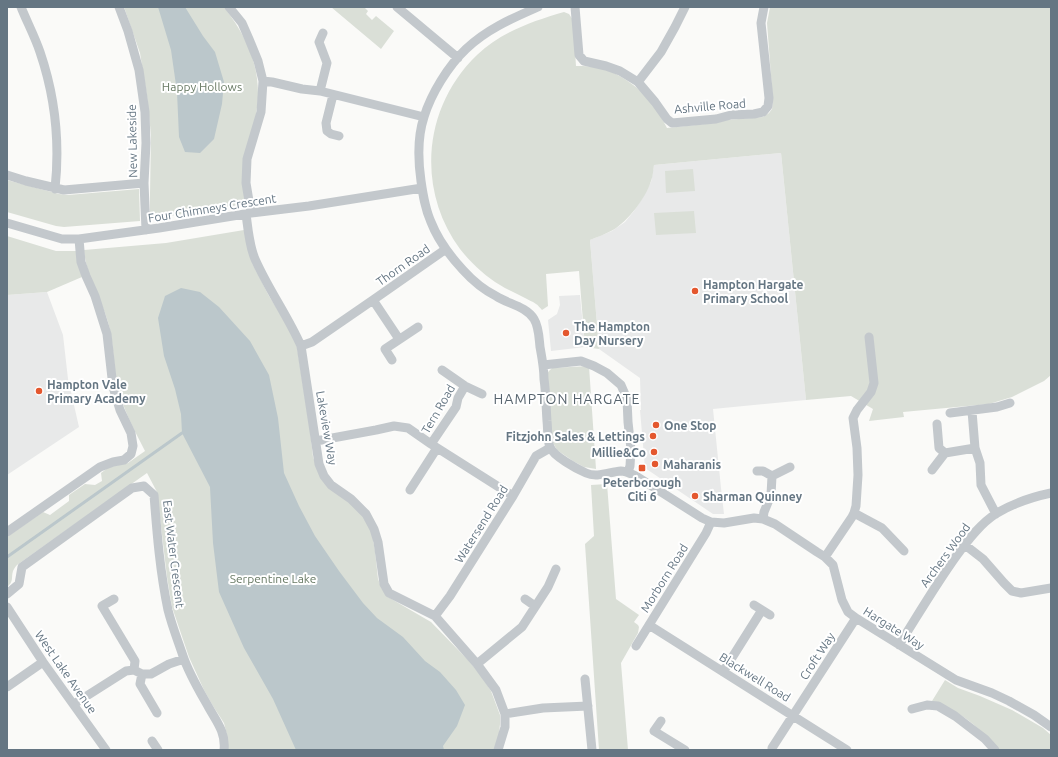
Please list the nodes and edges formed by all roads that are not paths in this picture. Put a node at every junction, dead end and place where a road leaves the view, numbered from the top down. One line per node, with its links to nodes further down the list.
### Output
1 (21, 7): 20 (street)
2 (119, 7): 18 (street, New Lakeside)
3 (229, 7): 11 (street, Lakeview Way)
4 (398, 7): 10 (street)
5 (538, 7): 10 (street)
6 (575, 7): 12 (street, Ashville Road)
7 (685, 7): 12 (street)
8 (764, 7): 12 (street, Ashville Road)
9 (323, 33): 13 (street)
10 (458, 58): 15 (street)
11 (263, 81): 13 (street); 21 (street, Lakeview Way)
12 (638, 82)
13 (320, 91): 14 (street)
14 (333, 95): 15 (street); 16 (street)
15 (424, 117): 19 (street)
16 (339, 136)
17 (7, 175): 20 (street)
18 (144, 183): 20 (street); 23 (street, New Lakeside)
19 (422, 188): 21 (street, Four Chimneys Crescent); 25 (street)
20 (55, 189)
21 (248, 213): 23 (street, Four Chimneys Crescent); 30 (street, Lakeview Way)
22 (7, 223): 24 (street, Four Chimneys Crescent)
23 (146, 230): 24 (street, Four Chimneys Crescent)
24 (79, 239): 57 (street)
25 (446, 249): 26 (street, Thorn Road); 32 (street)
26 (373, 300): 29 (street, Thorn Road); 30 (street, Thorn Road)
27 (418, 327): 29 (street)
28 (868, 337): 53 (street)
29 (399, 339): 31 (street)
30 (301, 346): 40 (street, Lakeview Way)
31 (392, 360)
32 (543, 365): 42 (street); 48 (street)
33 (442, 370): 34 (street, Tern Road)
34 (465, 386): 35 (street, Tern Road); 41 (street, Tern Road)
35 (482, 394)
36 (1010, 403): 37 (street)
37 (972, 411): 38 (street); 43 (street)
38 (950, 414)
39 (937, 424): 44 (street)
40 (316, 440): 41 (street, Tern Road); 69 (street, Lakeview Way)
41 (434, 446): 50 (street, Tern Road); 52 (street, Tern Road)
42 (550, 448): 48 (street); 52 (street, Watersend Road)
43 (975, 448): 44 (street); 54 (street)
44 (945, 453): 46 (street)
45 (790, 467): 49 (street)
46 (932, 470)
47 (757, 471): 49 (street)
48 (628, 472): 56 (street, Hargate Way)
49 (772, 476): 55 (street)
50 (410, 490)
51 (1051, 492): 54 (street, Archers Wood)
52 (513, 496): 69 (street, Watersend Road)
53 (854, 513): 59 (street); 60 (street)
54 (996, 514): 58 (street, Archers Wood)
55 (763, 519): 56 (street, Hargate Way); 60 (street, Hargate Way)
56 (711, 522): 71 (street, Morborn Road)
57 (7, 532)
58 (965, 545): 62 (street); 72 (street, Archers Wood)
59 (904, 551)
60 (825, 557): 70 (street, Hargate Way)
61 (556, 569): 67 (street)
62 (1051, 588)
63 (7, 594): 74 (street, East Water Crescent)
64 (114, 599): 77 (street)
65 (525, 600): 67 (street)
66 (7, 606): 75 (street, West Lake Avenue)
67 (535, 606): 76 (street)
68 (770, 615): 78 (street)
69 (435, 616): 76 (street, Lakeview Way)
70 (856, 618): 72 (street, Hargate Way); 86 (street, Croft Way)
71 (649, 625): 73 (street, Morborn Road); 78 (street, Blackwell Road)
72 (899, 645): 88 (street, Hargate Way)
73 (636, 646)
74 (184, 658): 77 (street); 93 (street, East Water Crescent)
75 (43, 662): 80 (street); 81 (street, West Lake Avenue)
76 (477, 664): 85 (street, Lakeview Way)
77 (138, 672): 81 (street); 84 (street)
78 (723, 672): 86 (street, Blackwell Road)
79 (585, 679): 82 (street)
80 (7, 687)
81 (74, 704): 91 (street, West Lake Avenue)
82 (588, 706): 85 (street); 95 (street)
83 (912, 710): 98 (street)
84 (157, 713)
85 (505, 714): 94 (street, Lakeview Way)
86 (793, 715): 90 (street, Croft Way); 97 (street, Blackwell Road)
87 (661, 721): 96 (street)
88 (1051, 727)
89 (152, 741): 92 (street)
90 (772, 748)
91 (104, 749)
92 (158, 750)
93 (224, 750)
94 (498, 750)
95 (592, 750)
96 (684, 750)
97 (847, 750)
98 (995, 750)

